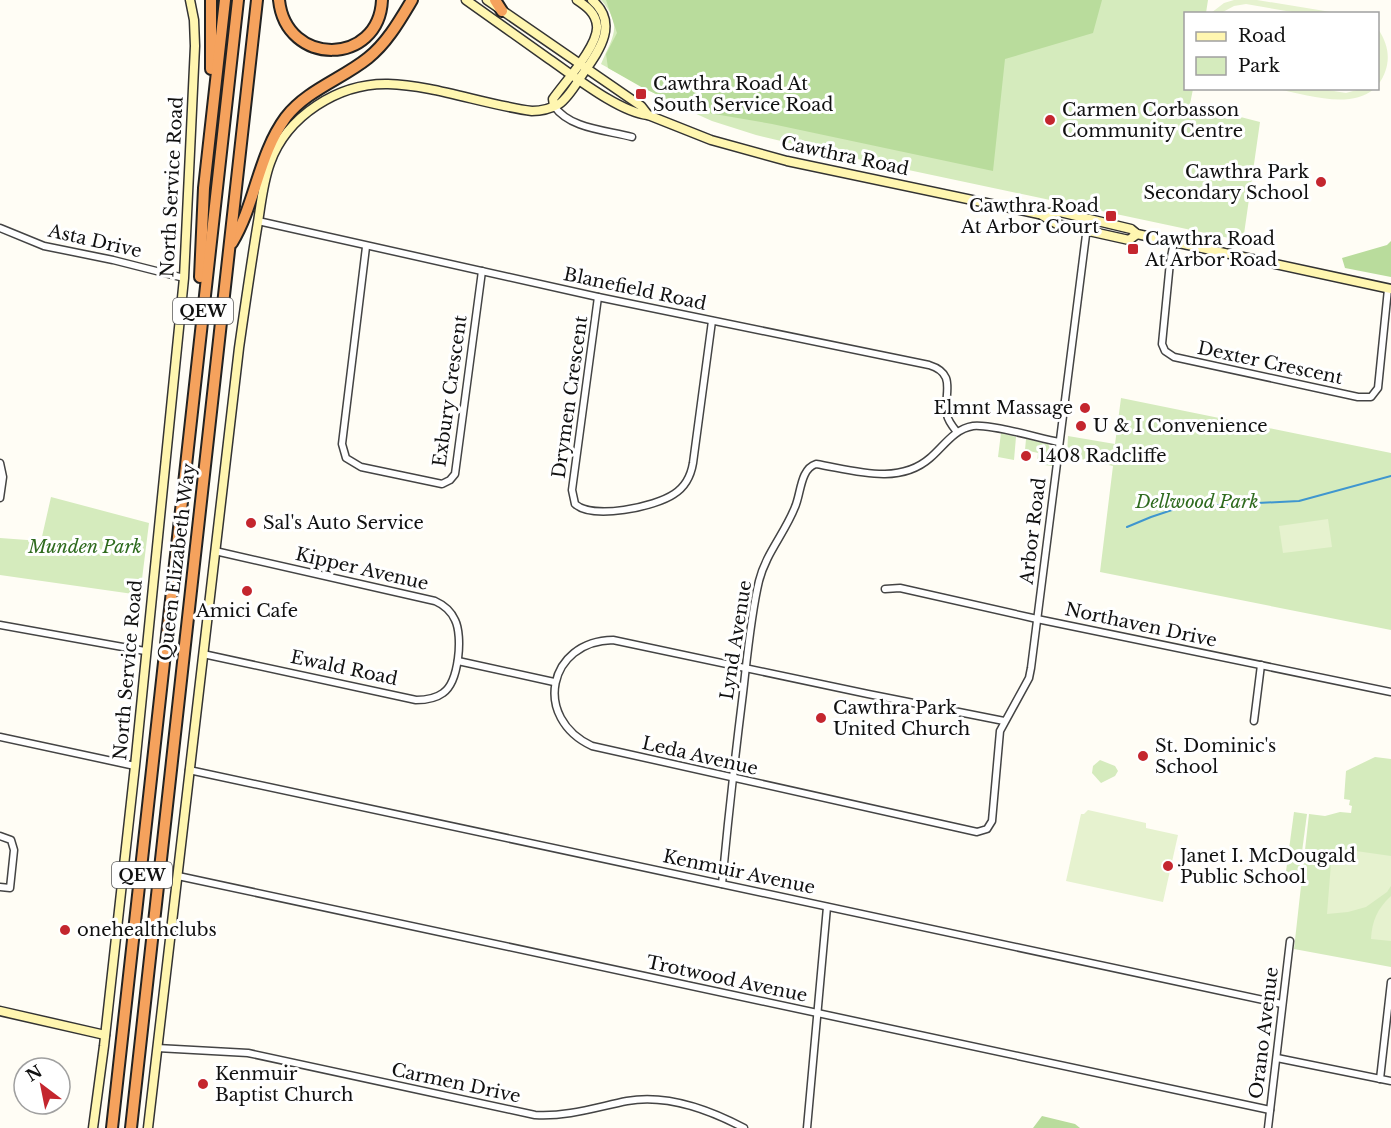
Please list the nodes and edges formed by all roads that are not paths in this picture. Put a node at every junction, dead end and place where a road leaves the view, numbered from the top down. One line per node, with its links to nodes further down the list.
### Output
1 (190, 0): 31 (street, North Service Road)
2 (211, 0): 19 (highway)
3 (225, 0): 19 (highway)
4 (237, 0): 35 (highway, Queen Elizabeth Way / QEW)
5 (257, 0): 28 (highway, Queen Elizabeth Way / QEW)
6 (279, 0): 7 (highway)
7 (382, 0)
8 (412, 0): 28 (highway)
9 (466, 0): 16 (street, Cawthra Road)
10 (487, 0): 14 (street, Cawthra Road)
11 (495, 0): 14 (highway)
12 (577, 0): 15 (street)
13 (592, 0): 15 (street)
14 (502, 11): 15 (street, Cawthra Road)
15 (582, 66): 16 (street); 18 (street, Cawthra Road)
16 (575, 77): 17 (street); 18 (street, Cawthra Road)
17 (554, 106): 20 (street); 23 (street)
18 (648, 115): 21 (street, Cawthra Road)
19 (212, 117): 35 (highway)
20 (632, 137)
21 (1039, 214): 22 (street, Cawthra Road); 25 (street, Cawthra Road)
22 (1088, 219): 25 (street, Arbor Road); 26 (street, Cawthra Road)
23 (258, 221): 29 (street, Blanefield Road); 40 (street)
24 (0, 228): 31 (street, Asta Drive)
25 (1086, 231): 26 (street, Cawthra Road); 37 (street, Arbor Road)
26 (1137, 234): 27 (street, Cawthra Road)
27 (1174, 242): 32 (street, Cawthra Road); 32 (street, Dexter Crescent)
28 (231, 246): 76 (highway, Queen Elizabeth Way / QEW)
29 (366, 247): 30 (street, Blanefield Road); 30 (street, Exbury Crescent)
30 (482, 271): 33 (street, Blanefield Road)
31 (184, 278): 44 (street, North Service Road)
32 (1390, 289)
33 (598, 297): 34 (street, Blanefield Road); 34 (street, Drymen Crescent)
34 (712, 321): 36 (street, Blanefield Road)
35 (199, 349): 75 (highway, Queen Elizabeth Way / QEW)
36 (957, 432): 37 (street); 48 (street, Lynd Avenue)
37 (1059, 442): 42 (street, Arbor Road)
38 (0, 463): 39 (street)
39 (0, 498)
40 (215, 551): 45 (street); 46 (street, Kipper Avenue)
41 (885, 589): 42 (street, Northaven Drive)
42 (1037, 619): 47 (street, Northaven Drive); 51 (street, Arbor Road)
43 (0, 625): 44 (street)
44 (145, 651): 54 (street, North Service Road)
45 (203, 654): 46 (street, Ewald Road); 55 (street)
46 (458, 661): 49 (street)
47 (1261, 665): 50 (street, Northaven Drive); 52 (street)
48 (746, 667): 49 (street); 51 (street); 56 (street, Lynd Avenue)
49 (555, 682): 56 (street, Leda Avenue)
50 (1391, 692)
51 (1004, 721): 57 (street, Arbor Road)
52 (1254, 721)
53 (0, 737): 54 (street)
54 (135, 766): 68 (street, North Service Road)
55 (189, 770): 59 (street); 60 (street, Kenmuir Avenue)
56 (733, 778): 57 (street, Leda Avenue); 60 (street, Lynd Avenue)
57 (977, 832)
58 (0, 836): 61 (street)
59 (178, 876): 67 (street, Trotwood Avenue); 69 (street)
60 (722, 884): 62 (street, Kenmuir Avenue)
61 (0, 887)
62 (827, 907): 65 (street, Kenmuir Avenue); 67 (street)
63 (1290, 941): 65 (street, Orano Avenue)
64 (1391, 982): 71 (street)
65 (1282, 1004): 70 (street, Orano Avenue)
66 (0, 1011): 68 (street)
67 (816, 1013): 73 (street, Trotwood Avenue); 79 (street)
68 (105, 1035): 74 (street, North Service Road)
69 (158, 1048): 77 (street); 78 (street, Carmen Drive)
70 (1277, 1058): 71 (street); 73 (street, Orano Avenue)
71 (1380, 1079): 72 (street)
72 (1391, 1081)
73 (1269, 1110): 80 (street, Orano Avenue)
74 (93, 1128)
75 (112, 1128)
76 (131, 1128)
77 (148, 1128)
78 (744, 1128)
79 (807, 1128)
80 (1268, 1128)

